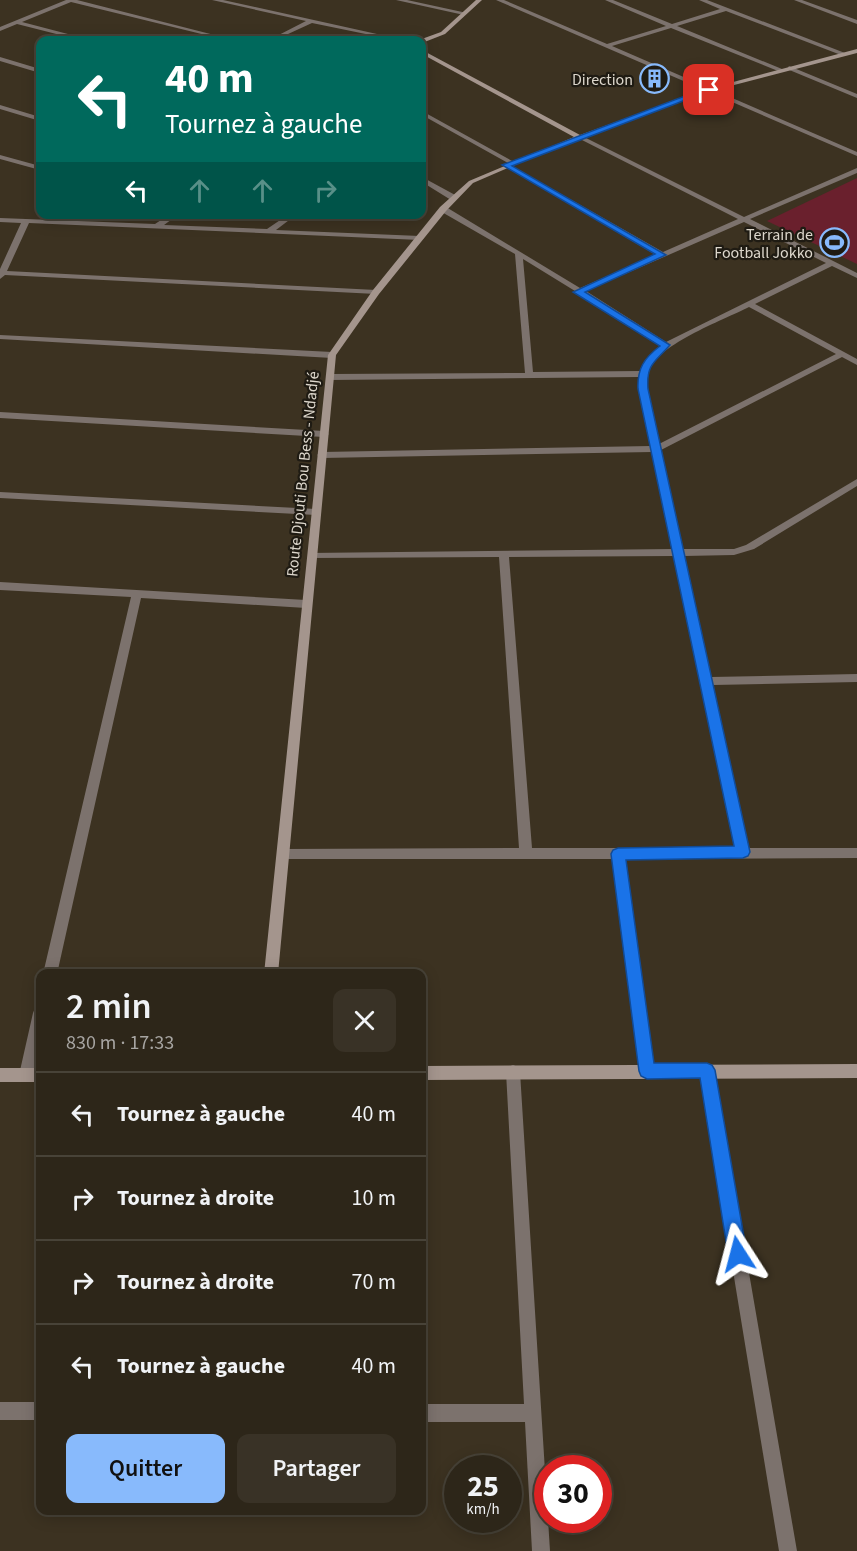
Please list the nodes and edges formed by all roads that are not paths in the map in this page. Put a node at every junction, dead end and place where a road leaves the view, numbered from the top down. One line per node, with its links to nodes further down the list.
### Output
1 (215, 0): 12 (street)
2 (399, 0): 10 (street)
3 (479, 0): 10 (main road)
4 (499, 0): 24 (street)
5 (608, 0): 15 (street)
6 (702, 0): 8 (street)
7 (797, 0): 11 (street)
8 (726, 9): 15 (street); 27 (street)
9 (857, 12): 11 (street)
10 (465, 13): 23 (main road)
11 (832, 13): 14 (street)
12 (311, 21): 17 (street); 20 (street)
13 (16, 22): 16 (street); 18 (street); 19 (street)
14 (857, 22)
15 (673, 26): 24 (street); 31 (street)
16 (0, 29)
17 (375, 34): 21 (street); 22 (street)
18 (70, 36)
19 (215, 36)
20 (280, 36)
21 (371, 36)
22 (384, 36)
23 (426, 39)
24 (607, 46): 32 (street)
25 (857, 51): 27 (main road, Route Djouti Bou Bess - Ndadjé)
26 (426, 54): 37 (main road)
27 (843, 54): 29 (main road, Route Djouti Bou Bess - Ndadjé)
28 (0, 59): 30 (street)
29 (789, 68): 31 (main road, Route Djouti Bou Bess - Ndadjé); 33 (street)
30 (36, 70)
31 (780, 70): 32 (main road, Route Djouti Bou Bess - Ndadjé)
32 (709, 90): 37 (main road, Route Djouti Bou Bess - Ndadjé); 38 (street)
33 (857, 96)
34 (0, 107): 36 (street)
35 (426, 115): 40 (street)
36 (36, 117)
37 (580, 137): 40 (main road, Route Djouti Bou Bess - Ndadjé); 49 (street)
38 (857, 154)
39 (0, 157): 41 (street)
40 (509, 164): 44 (main road, Route Djouti Bou Bess - Ndadjé); 57 (street)
41 (36, 166)
42 (857, 170): 49 (street)
43 (426, 181): 44 (street)
44 (454, 198): 45 (main road, Route Djouti Bou Bess - Ndadjé)
45 (443, 209): 55 (main road, Route Djouti Bou Bess - Ndadjé); 56 (street)
46 (48, 219): 52 (street)
47 (168, 219): 53 (street)
48 (287, 219): 54 (street)
49 (744, 219): 57 (street); 58 (street)
50 (0, 220): 51 (street)
51 (26, 221): 52 (street); 59 (street)
52 (43, 222): 53 (street)
53 (156, 227): 54 (street)
54 (268, 232): 55 (street)
55 (420, 238): 61 (main road, Route Djouti Bou Bess - Ndadjé)
56 (519, 253): 62 (street); 70 (street)
57 (662, 255): 62 (street)
58 (832, 263): 60 (street); 63 (street)
59 (1, 276): 61 (street)
60 (857, 276)
61 (376, 292): 67 (main road, Route Djouti Bou Bess - Ndadjé)
62 (578, 292): 65 (street)
63 (750, 304): 65 (street); 66 (street)
64 (0, 337): 67 (street)
65 (666, 345): 69 (street)
66 (842, 354): 68 (street); 74 (street)
67 (332, 355): 71 (main road, Route Djouti Bou Bess - Ndadjé)
68 (857, 362)
69 (642, 374): 70 (street); 74 (street)
70 (529, 375): 71 (street)
71 (330, 377): 73 (main road, Route Djouti Bou Bess - Ndadjé)
72 (0, 415): 73 (street)
73 (324, 434): 75 (main road, Route Djouti Bou Bess - Ndadjé)
74 (656, 449): 75 (street); 79 (street)
75 (322, 455): 78 (main road, Route Djouti Bou Bess - Ndadjé)
76 (857, 482): 79 (street)
77 (0, 495): 78 (street)
78 (316, 512): 81 (main road, Route Djouti Bou Bess - Ndadjé)
79 (678, 551): 80 (street); 86 (street)
80 (504, 554): 81 (street); 90 (street)
81 (312, 555): 84 (main road, Route Djouti Bou Bess - Ndadjé)
82 (0, 585): 83 (street)
83 (137, 594): 84 (street); 92 (street)
84 (306, 604): 89 (main road, Route Djouti Bou Bess - Ndadjé)
85 (857, 678): 86 (street)
86 (706, 681): 87 (street)
87 (743, 852): 88 (street); 91 (street)
88 (857, 853)
89 (283, 854): 90 (street); 93 (main road, Route Djouti Bou Bess - Ndadjé)
90 (526, 854): 91 (street)
91 (618, 854): 96 (street)
92 (51, 969)
93 (272, 969)
94 (36, 1048): 101 (street)
95 (707, 1070): 96 (main road); 97 (main road); 107 (street)
96 (647, 1071): 98 (main road)
97 (857, 1071)
98 (513, 1072): 99 (main road); 105 (street)
99 (426, 1073)
100 (0, 1075): 101 (main road)
101 (33, 1075)
102 (0, 1411): 103 (street)
103 (36, 1412)
104 (426, 1413): 105 (street)
105 (533, 1413): 106 (street)
106 (541, 1551)
107 (788, 1551)

